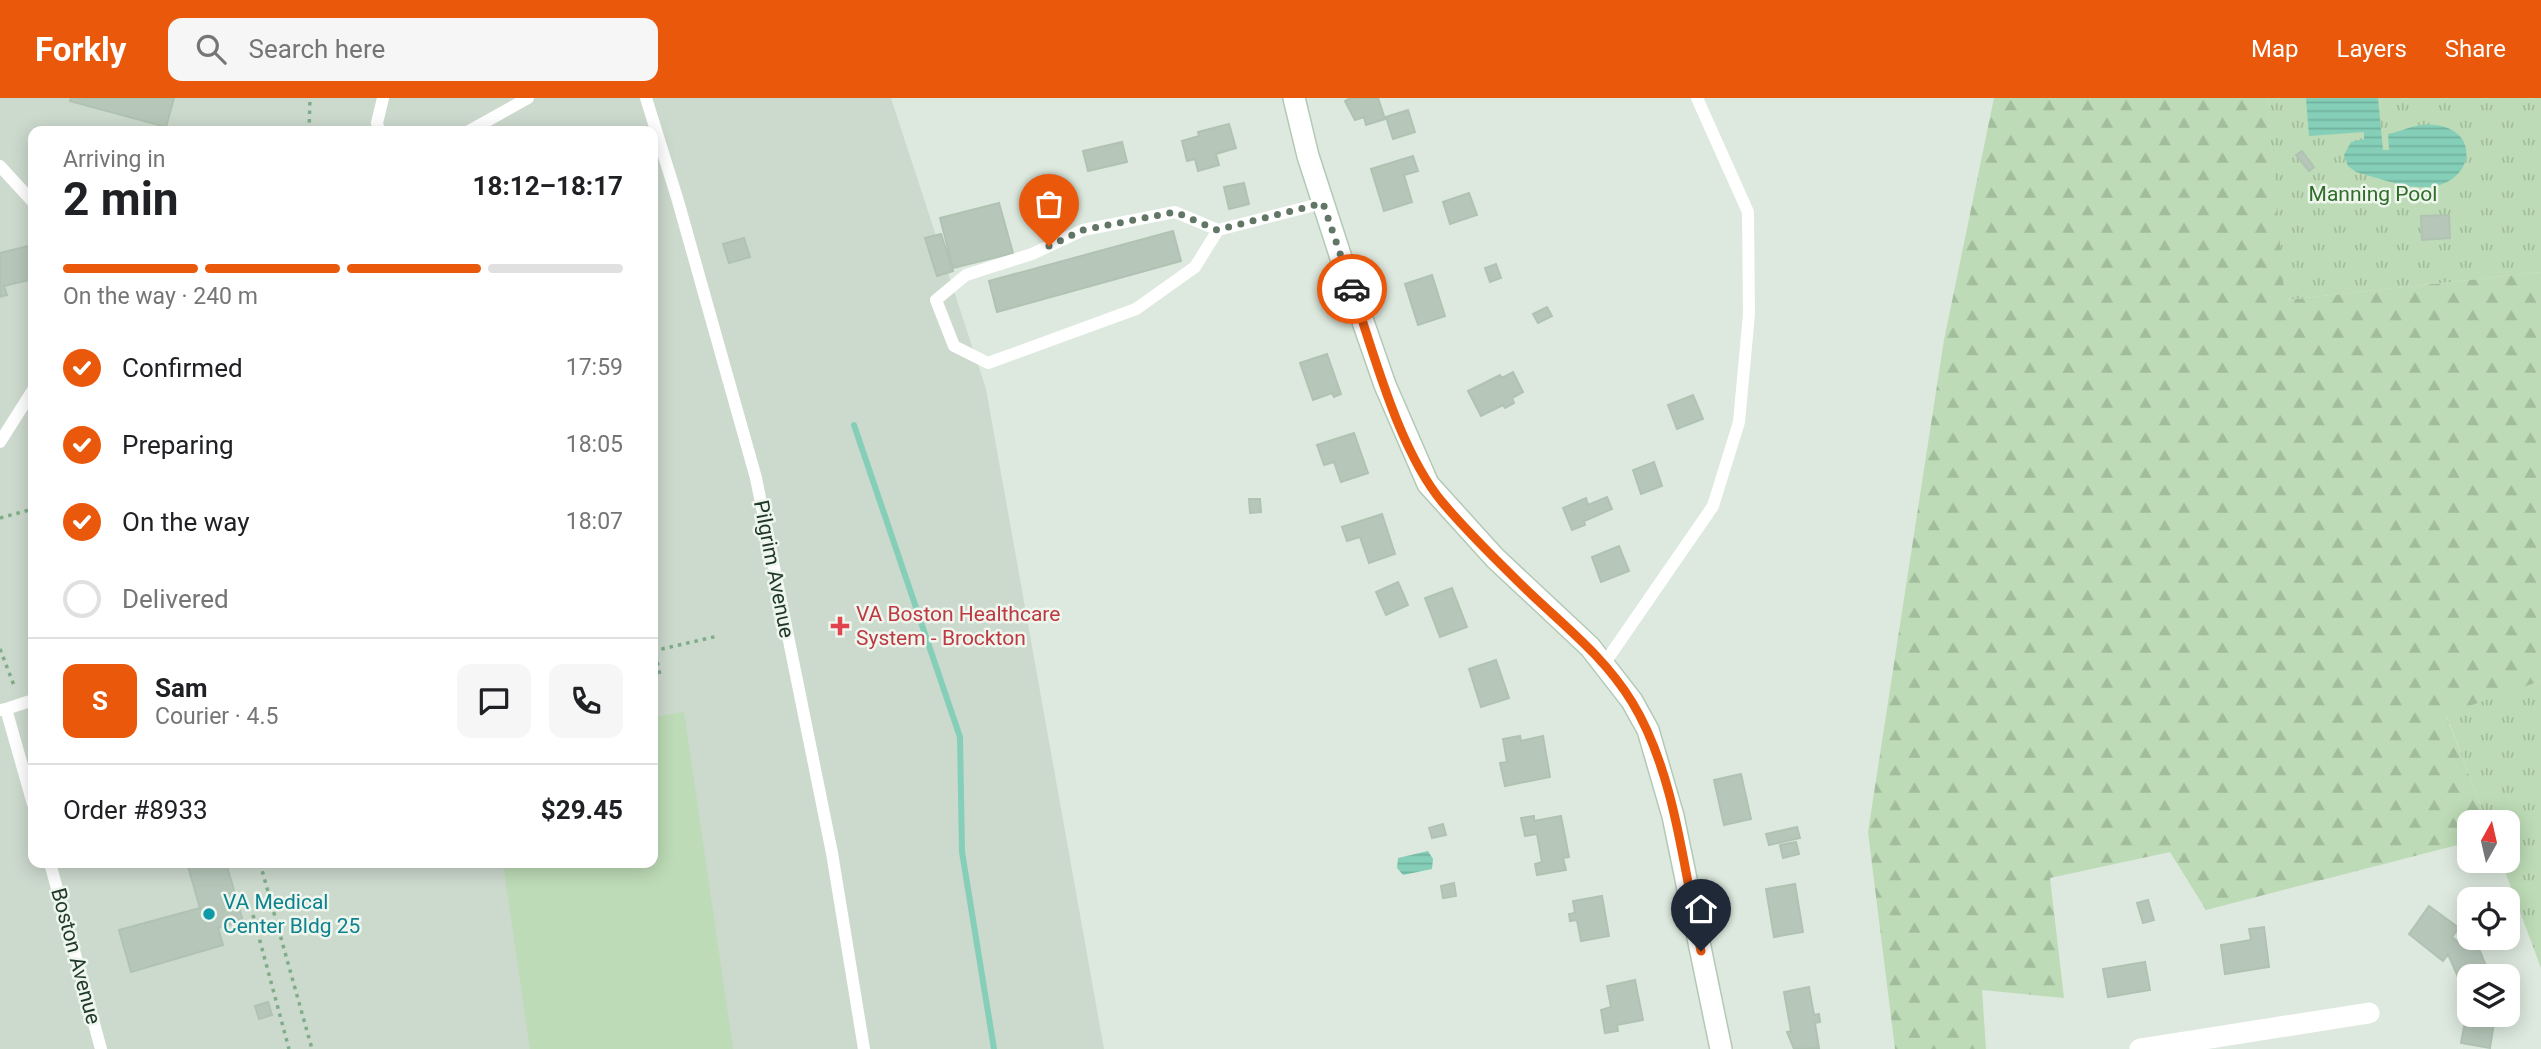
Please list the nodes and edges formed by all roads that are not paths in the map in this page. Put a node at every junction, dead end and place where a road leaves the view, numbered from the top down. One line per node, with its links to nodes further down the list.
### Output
1 (383, 98): 6 (lane)
2 (528, 98): 7 (lane)
3 (646, 98): 8 (lane, Pilgrim Avenue)
4 (1294, 98): 12 (street)
5 (1697, 98): 16 (lane)
6 (378, 126)
7 (478, 126)
8 (655, 126)
9 (658, 137): 23 (lane, Pilgrim Avenue)
10 (0, 166): 11 (lane)
11 (28, 197)
12 (1323, 203): 13 (lane); 16 (street)
13 (1217, 230): 13 (lane)
14 (28, 398): 15 (lane)
15 (0, 442)
16 (1604, 664): 24 (street)
17 (28, 702): 18 (lane)
18 (3, 709): 19 (lane)
19 (28, 788)
20 (51, 868): 22 (lane, Boston Avenue)
21 (2369, 1013): 25 (street)
22 (101, 1049)
23 (864, 1049)
24 (1721, 1049)
25 (2140, 1049)

